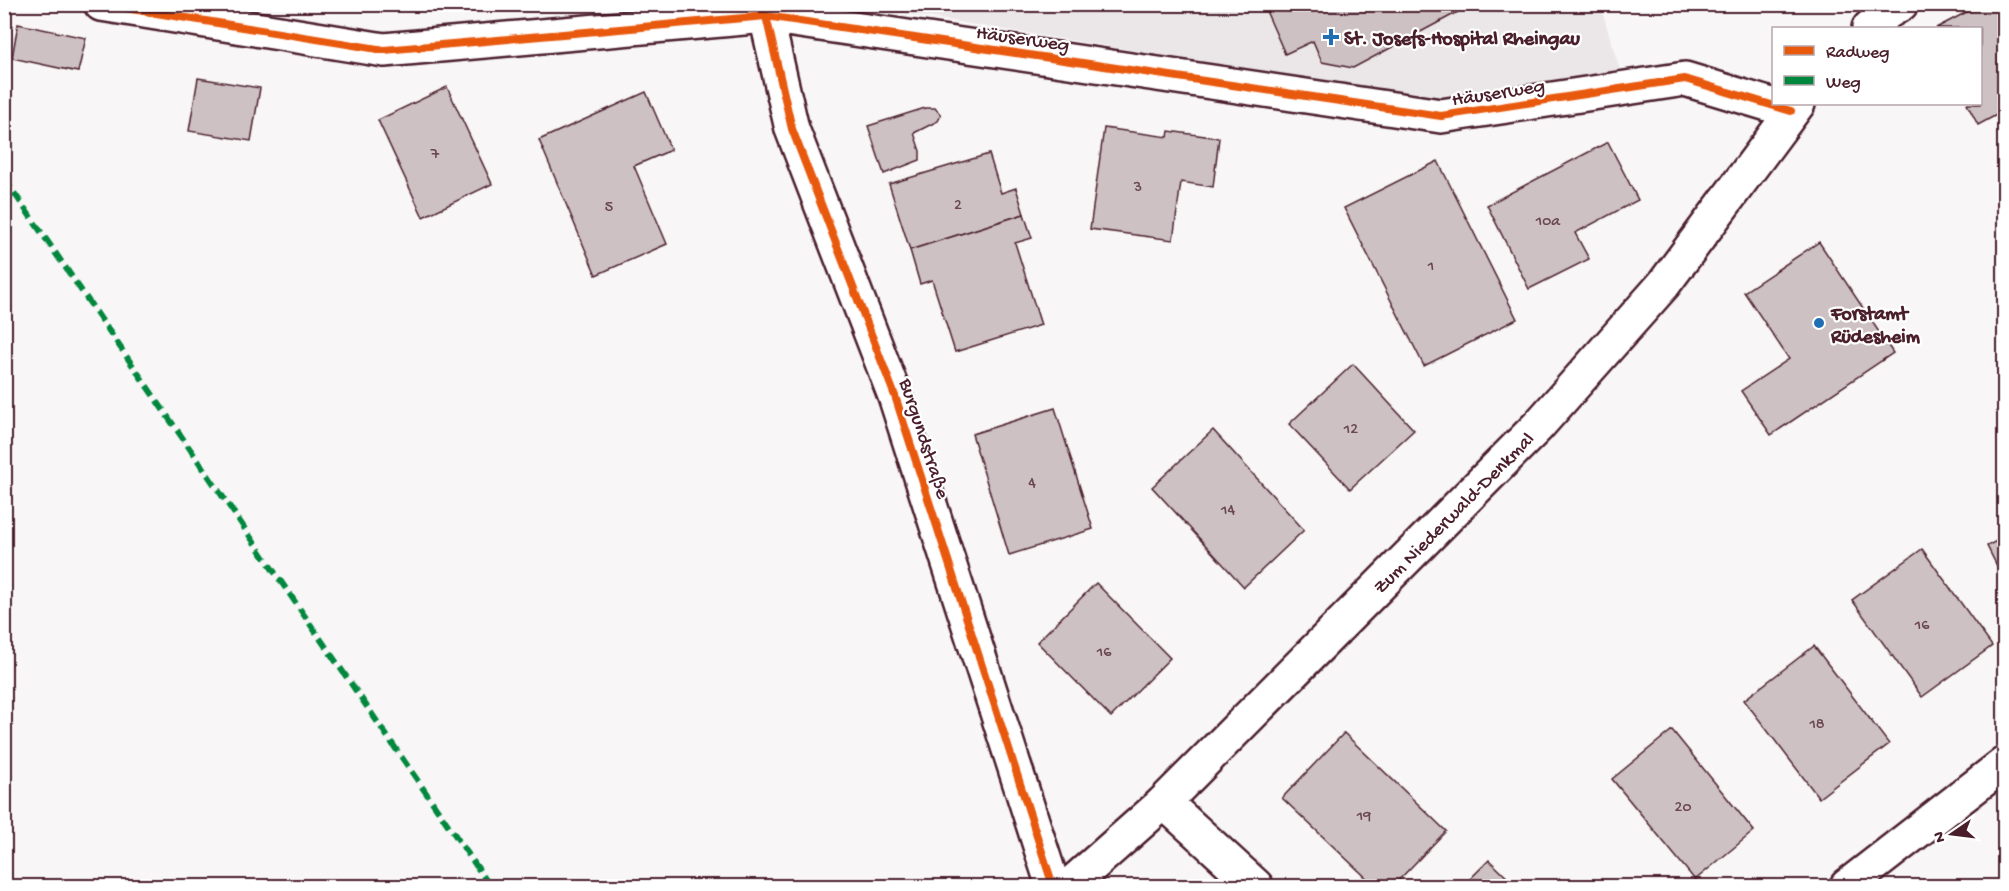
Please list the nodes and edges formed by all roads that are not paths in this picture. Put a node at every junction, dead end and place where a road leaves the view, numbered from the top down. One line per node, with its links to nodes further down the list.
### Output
1 (101, 4): 3 (street, Häuserweg)
2 (1901, 4): 4 (street)
3 (762, 10): 5 (street, Häuserweg); 9 (street, Burgundstraße)
4 (1870, 27)
5 (1772, 101)
6 (1795, 107): 8 (street, Zum Niederwald-Denkmal)
7 (2004, 764): 12 (street)
8 (1164, 802): 10 (street, Zum Niederwald-Denkmal); 11 (street)
9 (1053, 886)
10 (1069, 886)
11 (1256, 886)
12 (1847, 886)

